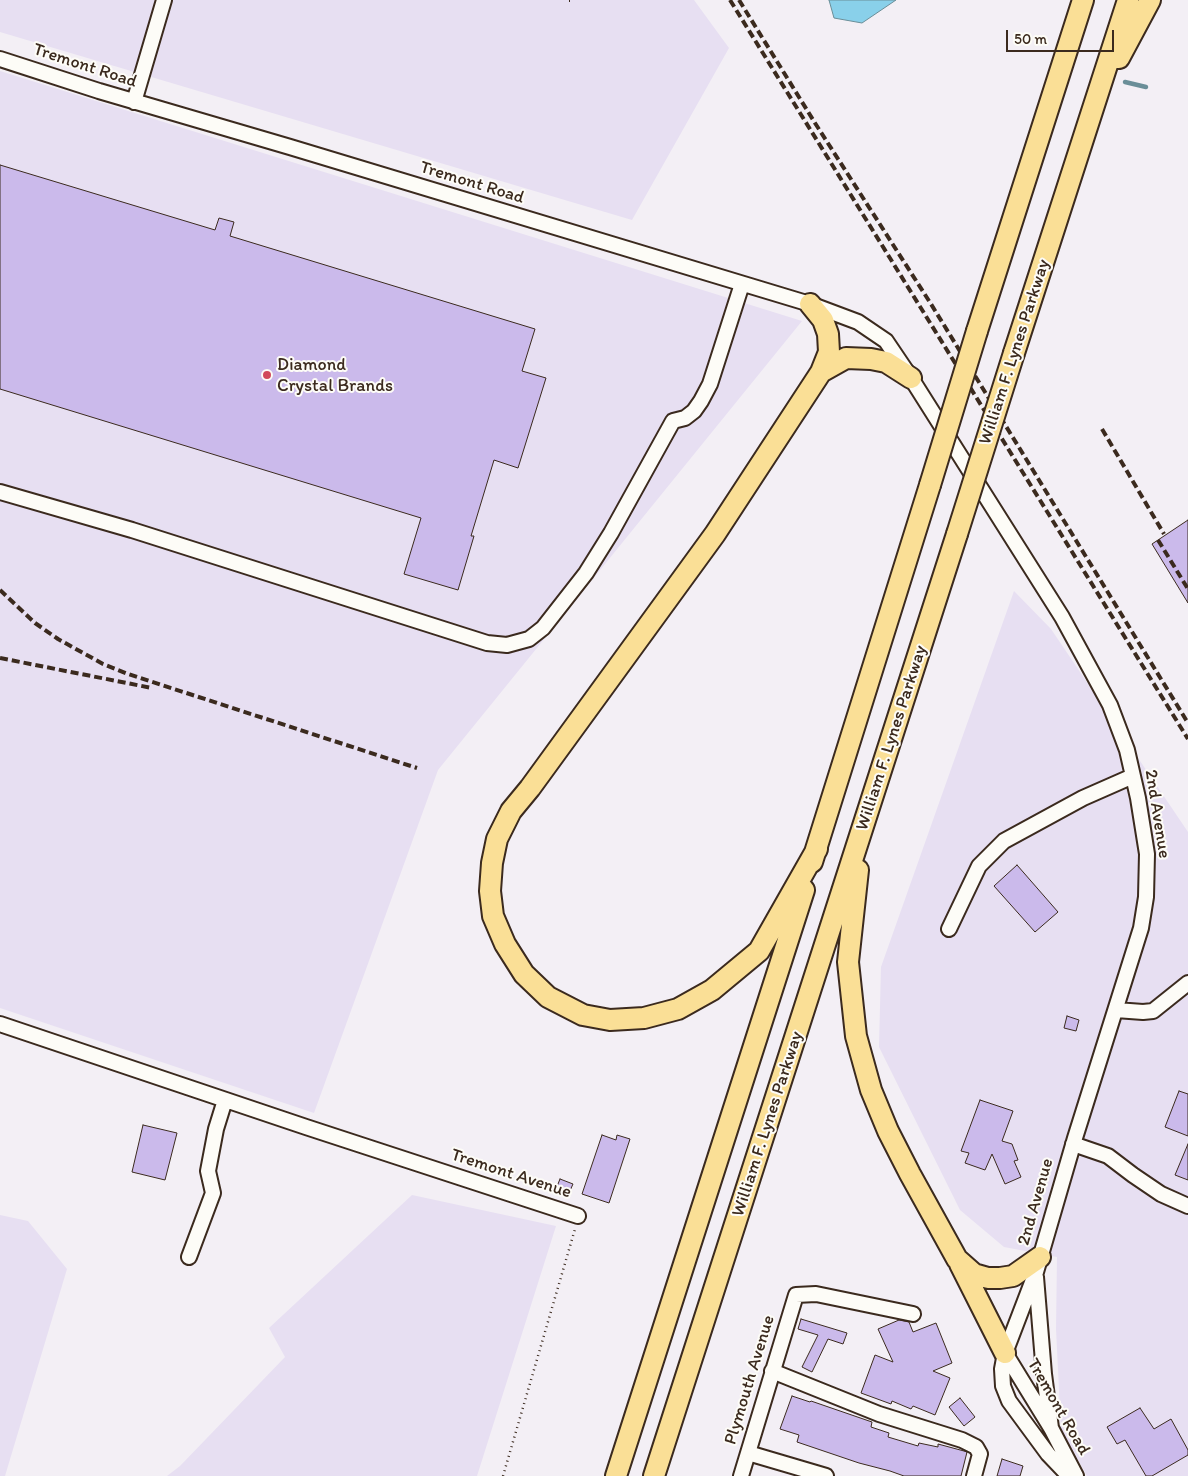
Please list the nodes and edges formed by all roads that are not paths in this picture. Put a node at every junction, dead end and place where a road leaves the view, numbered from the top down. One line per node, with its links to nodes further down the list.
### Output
1 (164, 0): 9 (street)
2 (1072, 0): 7 (highway)
3 (1083, 0): 7 (highway, William F. Lynes Parkway)
4 (1128, 0): 8 (highway, William F. Lynes Parkway)
5 (1150, 0): 8 (highway)
6 (0, 59): 9 (street, Tremont Road)
7 (1061, 65): 17 (highway, William F. Lynes Parkway, bridge)
8 (1096, 101): 16 (highway, William F. Lynes Parkway, bridge)
9 (134, 102): 10 (street, Tremont Road)
10 (742, 284): 11 (street, Tremont Road); 14 (street)
11 (810, 304): 12 (highway); 13 (street, Tremont Road)
12 (821, 372): 13 (highway); 17 (highway)
13 (911, 378): 15 (street, 2nd Avenue)
14 (0, 492)
15 (1133, 776): 18 (street); 20 (street, 2nd Avenue)
16 (860, 837): 27 (highway); 35 (highway, William F. Lynes Parkway)
17 (817, 849): 34 (highway, William F. Lynes Parkway)
18 (948, 929)
19 (1188, 983): 20 (street)
20 (1116, 1010): 23 (street, 2nd Avenue)
21 (0, 1024): 22 (street, Tremont Avenue)
22 (225, 1100): 25 (street, Tremont Avenue); 26 (street)
23 (1073, 1144): 24 (street); 28 (street, 2nd Avenue)
24 (1188, 1206)
25 (578, 1216)
26 (189, 1257)
27 (957, 1259): 28 (highway); 30 (highway)
28 (1038, 1265): 30 (street, 2nd Avenue); 32 (street)
29 (913, 1314): 31 (street, Plymouth Avenue)
30 (1005, 1353): 32 (street, Tremont Road); 39 (street, Tremont Road)
31 (772, 1371): 33 (street, Plymouth Avenue); 38 (street)
32 (1051, 1428): 40 (street, Tremont Road)
33 (748, 1453): 36 (street, Plymouth Avenue); 37 (street)
34 (616, 1476)
35 (654, 1476)
36 (741, 1476)
37 (826, 1476)
38 (974, 1476)
39 (1069, 1476)
40 (1076, 1476)

